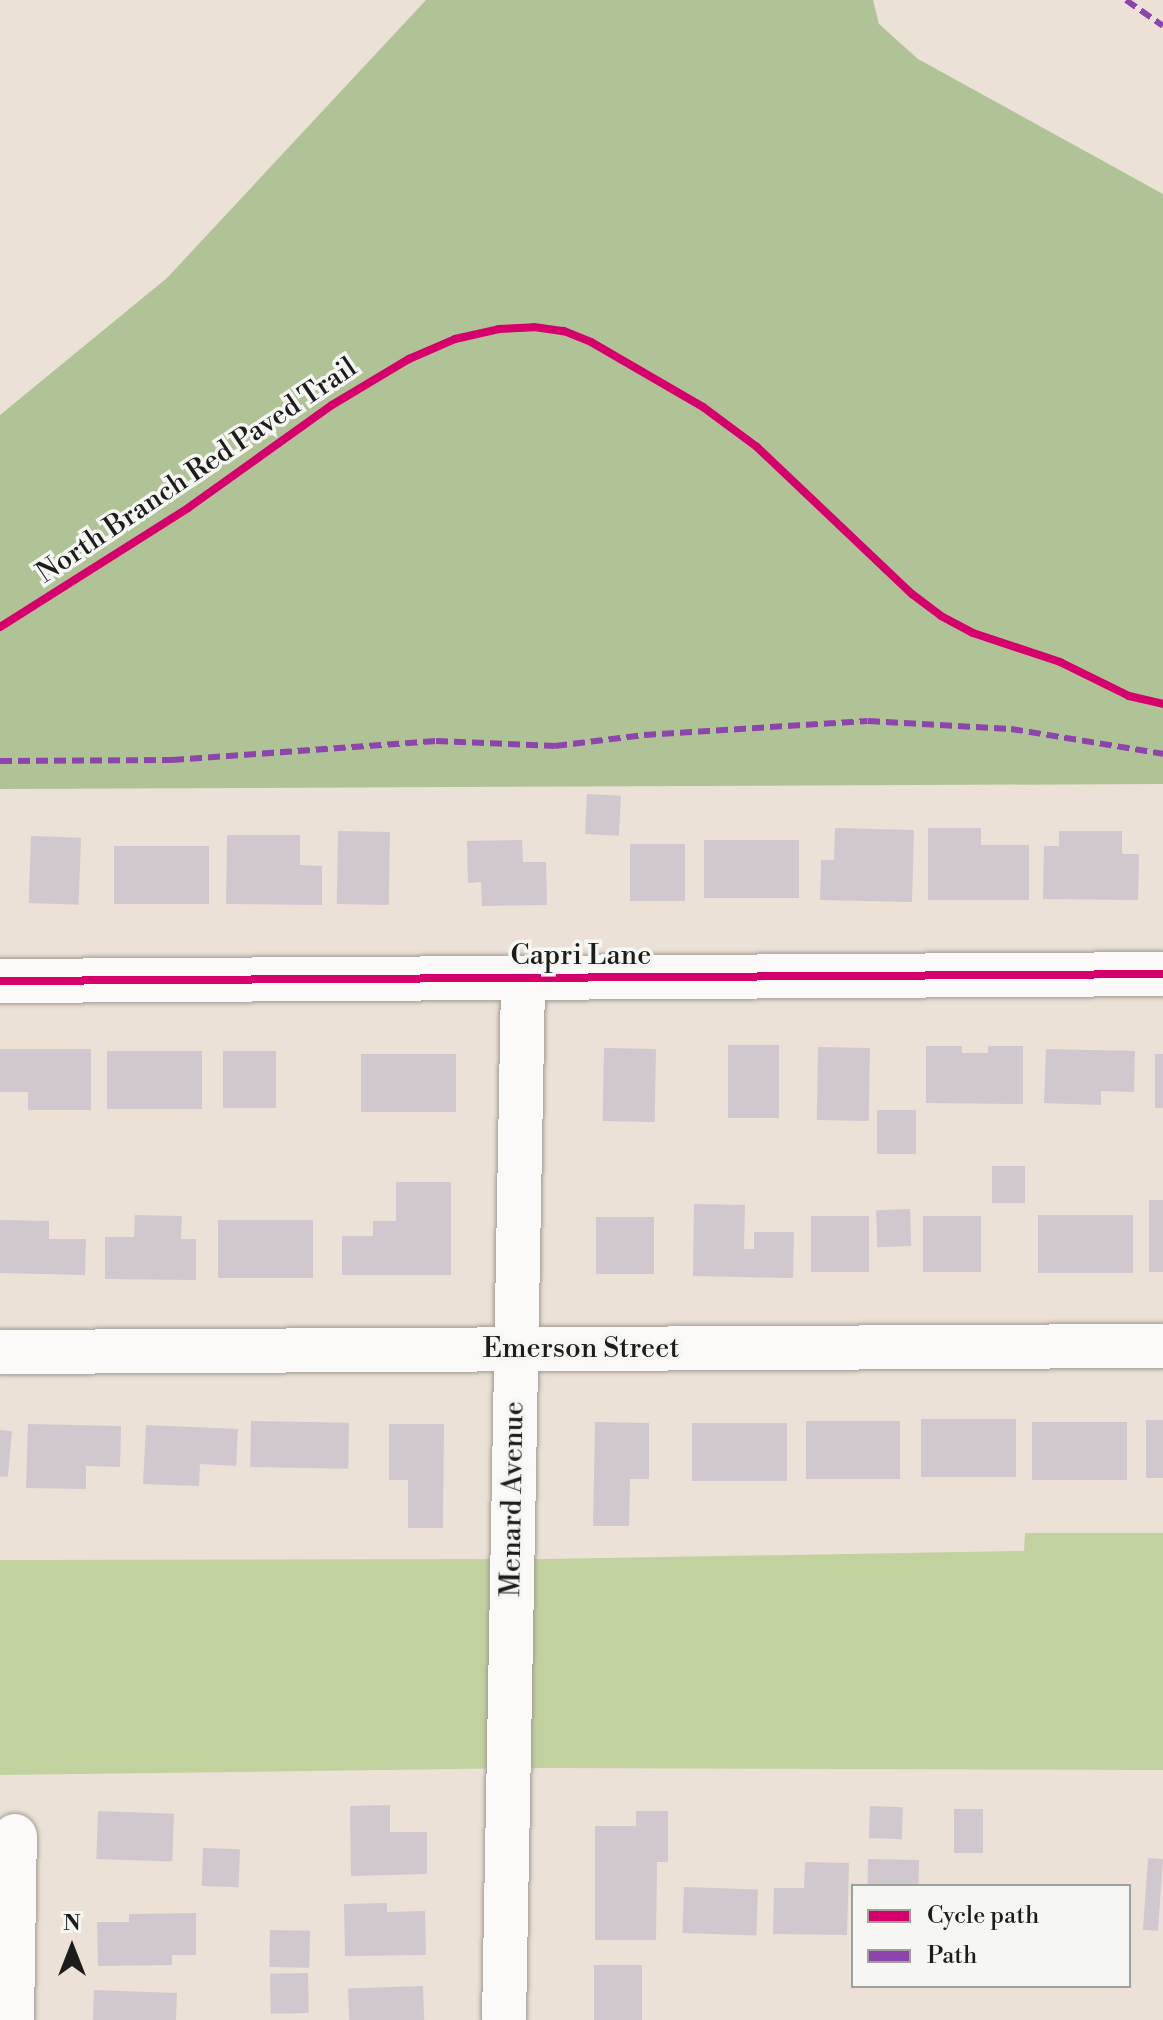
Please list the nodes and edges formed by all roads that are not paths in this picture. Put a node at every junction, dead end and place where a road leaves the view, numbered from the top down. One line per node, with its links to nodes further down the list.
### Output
1 (1163, 974): 2 (street, Capri Lane)
2 (523, 979): 3 (street, Capri Lane); 5 (street, Menard Avenue)
3 (0, 981)
4 (1163, 1346): 5 (street, Emerson Street)
5 (516, 1349): 6 (street, Emerson Street); 9 (street, Menard Avenue)
6 (0, 1352)
7 (15, 1836): 8 (street)
8 (12, 2020)
9 (504, 2020)

